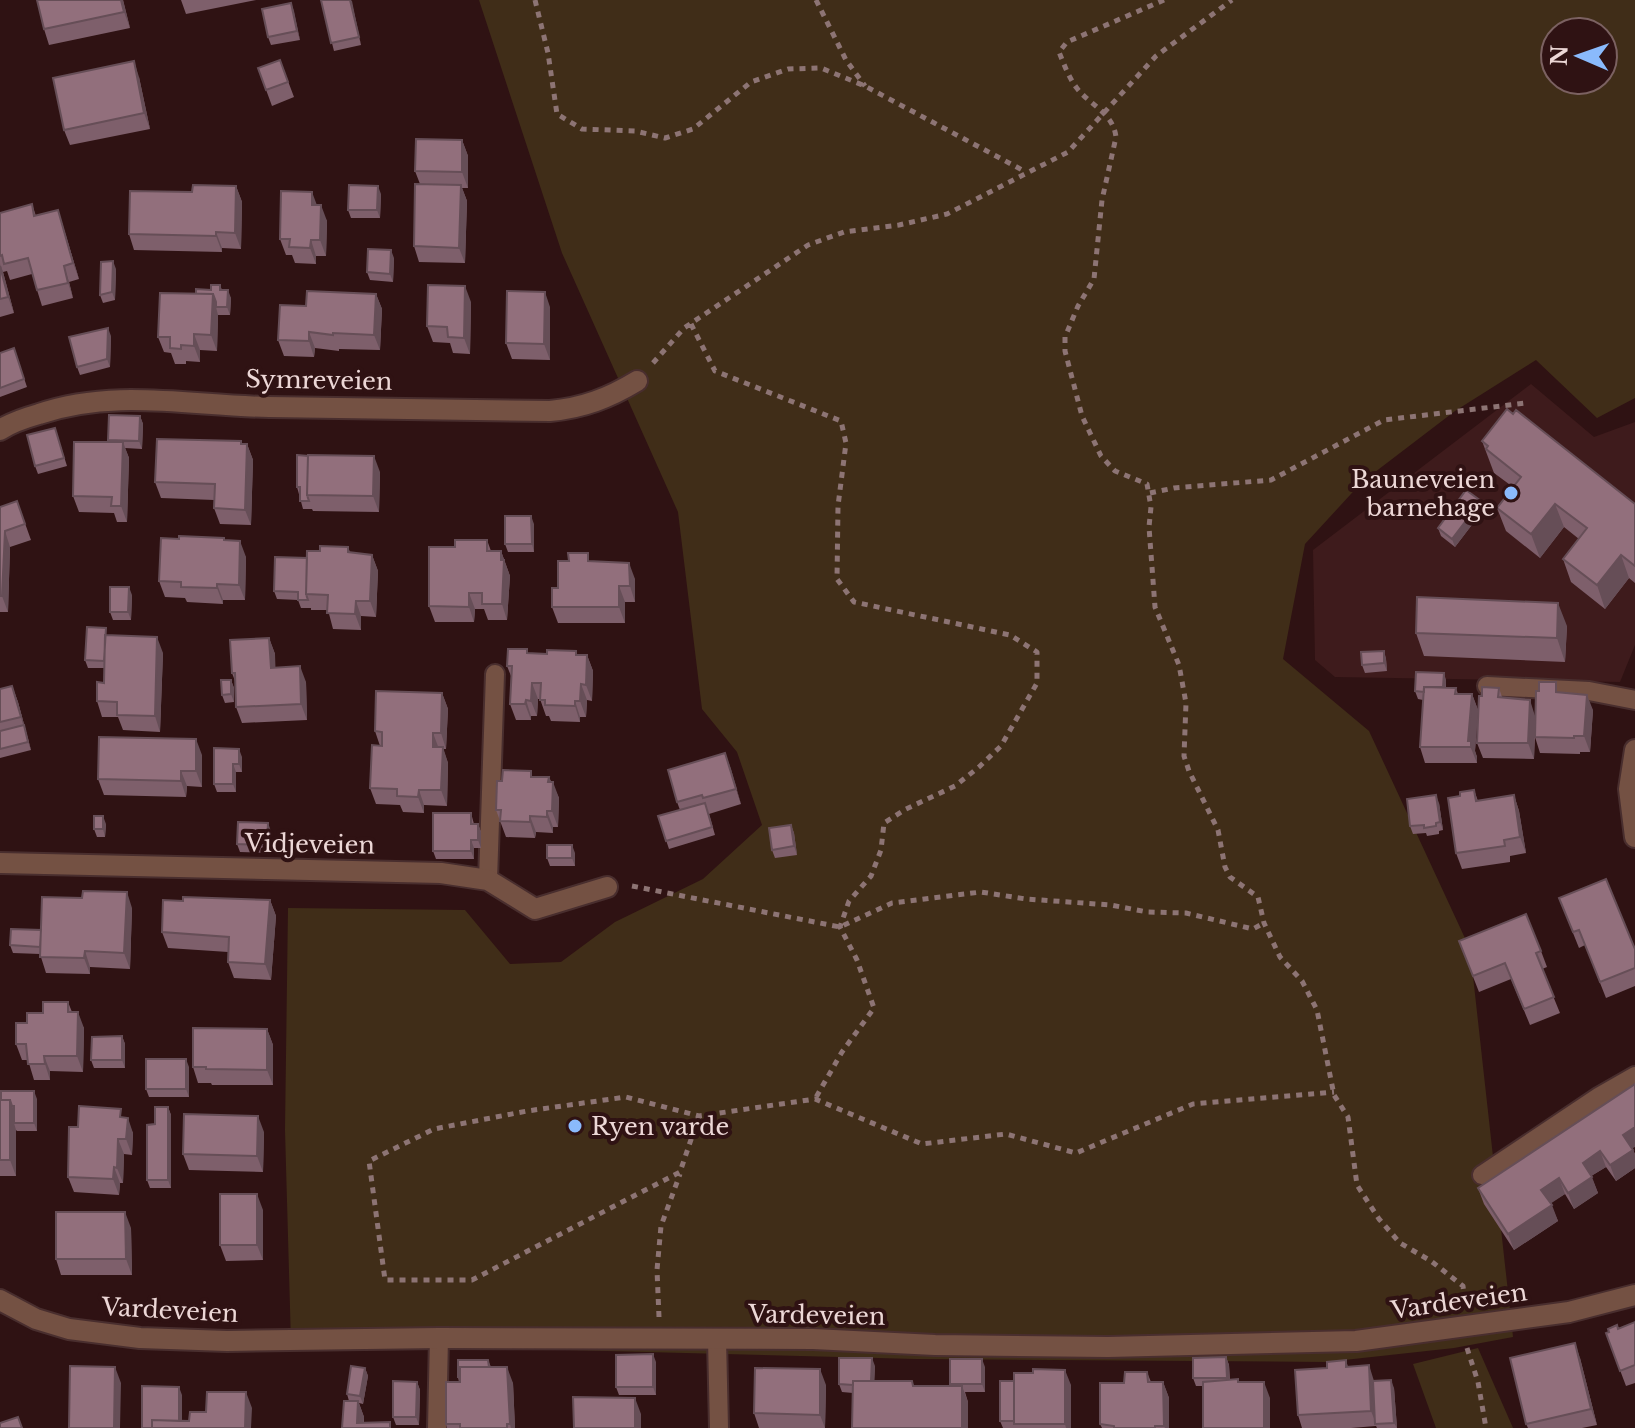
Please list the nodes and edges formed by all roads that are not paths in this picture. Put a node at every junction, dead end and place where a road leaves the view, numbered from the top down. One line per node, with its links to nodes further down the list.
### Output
1 (637, 381): 2 (street, Symreveien)
2 (0, 430)
3 (495, 674): 9 (lane)
4 (1487, 686): 5 (lane)
5 (1635, 700)
6 (1635, 750): 7 (street)
7 (1635, 837)
8 (0, 863): 9 (street, Vidjeveien)
9 (488, 880): 10 (street, Vidjeveien)
10 (607, 887)
11 (1635, 1076): 12 (lane)
12 (1482, 1175)
13 (1635, 1295): 16 (street, Vardeveien)
14 (0, 1300): 15 (street, Vardeveien)
15 (439, 1338): 16 (street, Vardeveien); 17 (lane)
16 (717, 1339): 18 (lane)
17 (437, 1428)
18 (719, 1428)

